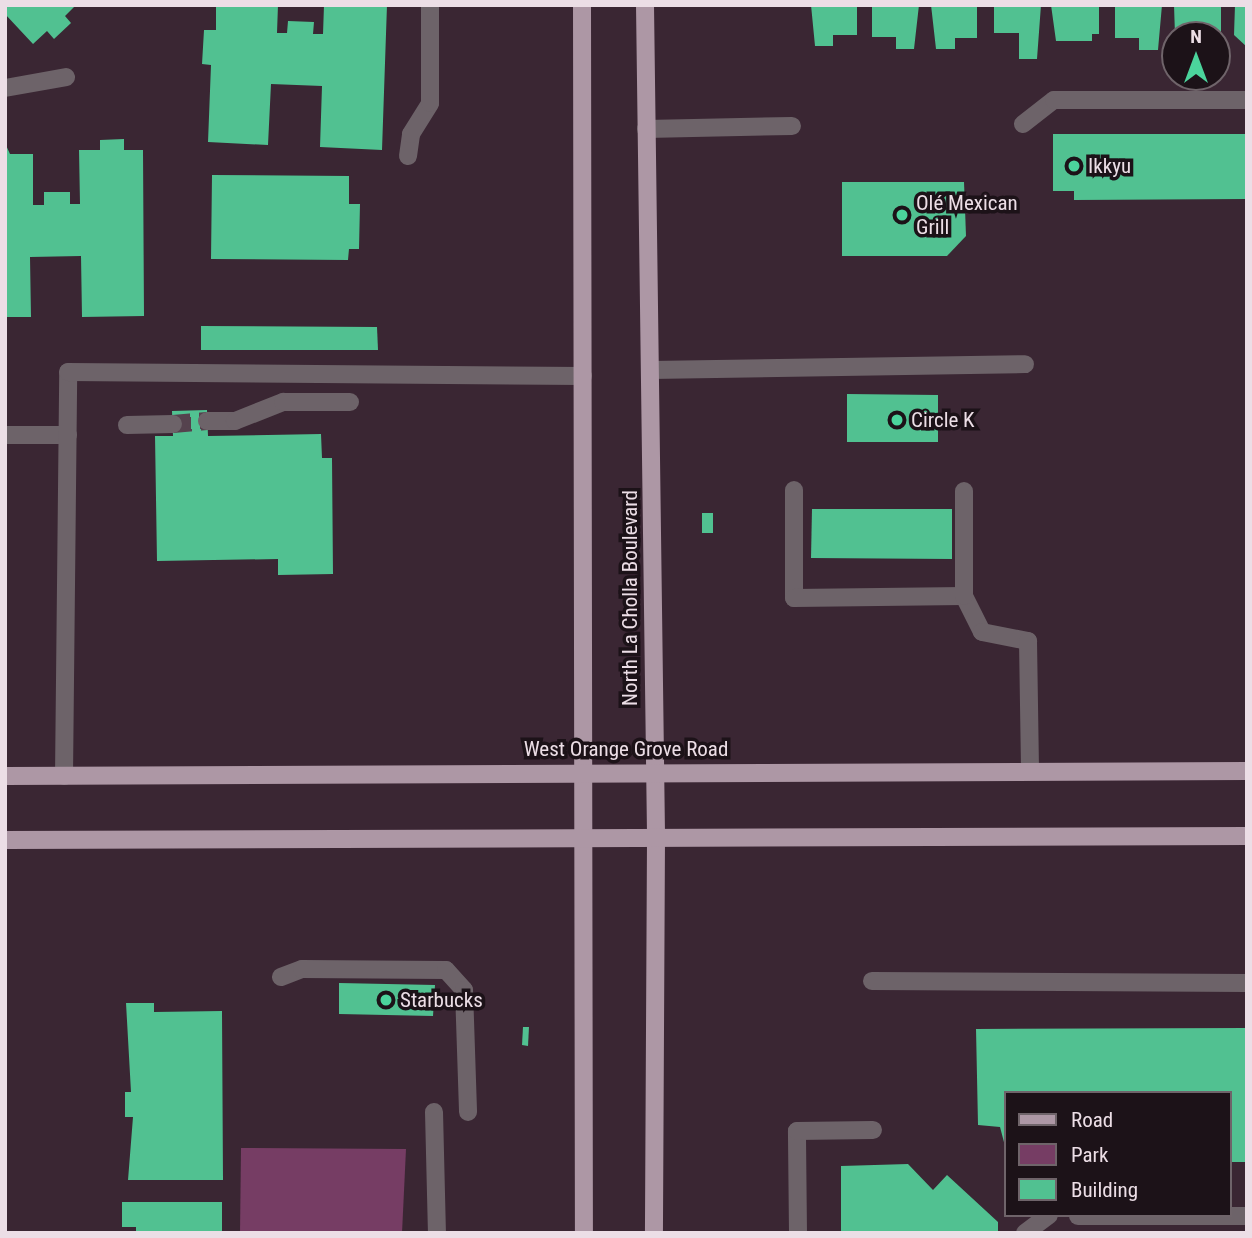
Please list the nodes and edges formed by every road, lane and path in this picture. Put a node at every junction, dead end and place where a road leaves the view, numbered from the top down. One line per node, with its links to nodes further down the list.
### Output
1 (430, 5): 10 (lane)
2 (582, 5): 13 (main road)
3 (645, 5): 9 (main road, North La Cholla Boulevard)
4 (66, 77): 5 (lane)
5 (5, 88)
6 (1247, 100): 7 (lane)
7 (1023, 124)
8 (792, 126): 9 (lane)
9 (646, 129): 12 (main road, North La Cholla Boulevard)
10 (408, 156)
11 (1025, 365): 12 (lane)
12 (651, 370): 25 (main road, North La Cholla Boulevard)
13 (583, 376): 19 (lane); 26 (main road)
14 (350, 402): 15 (lane)
15 (207, 421)
16 (173, 424): 17 (lane)
17 (127, 425)
18 (5, 435): 19 (lane)
19 (68, 435): 28 (lane)
20 (794, 490): 22 (lane)
21 (964, 491): 22 (lane)
22 (964, 596): 23 (lane)
23 (1030, 770): 24 (main road, West Orange Grove Road); 25 (main road, West Orange Grove Road)
24 (1247, 771)
25 (654, 773): 26 (main road, West Orange Grove Road); 31 (main road, North La Cholla Boulevard)
26 (586, 774): 28 (main road, West Orange Grove Road); 32 (main road)
27 (5, 776): 28 (main road, West Orange Grove Road)
28 (64, 776)
29 (1247, 836): 31 (main road)
30 (5, 839): 32 (main road)
31 (656, 839): 32 (main road); 43 (main road, North La Cholla Boulevard)
32 (584, 841): 42 (main road)
33 (281, 978): 37 (lane)
34 (872, 981): 35 (lane)
35 (1247, 983)
36 (435, 1112): 41 (lane)
37 (468, 1112)
38 (873, 1130): 44 (lane)
39 (1046, 1217): 45 (lane)
40 (1077, 1217): 46 (lane)
41 (437, 1233)
42 (584, 1233)
43 (654, 1233)
44 (798, 1233)
45 (1025, 1233)
46 (1100, 1233)

